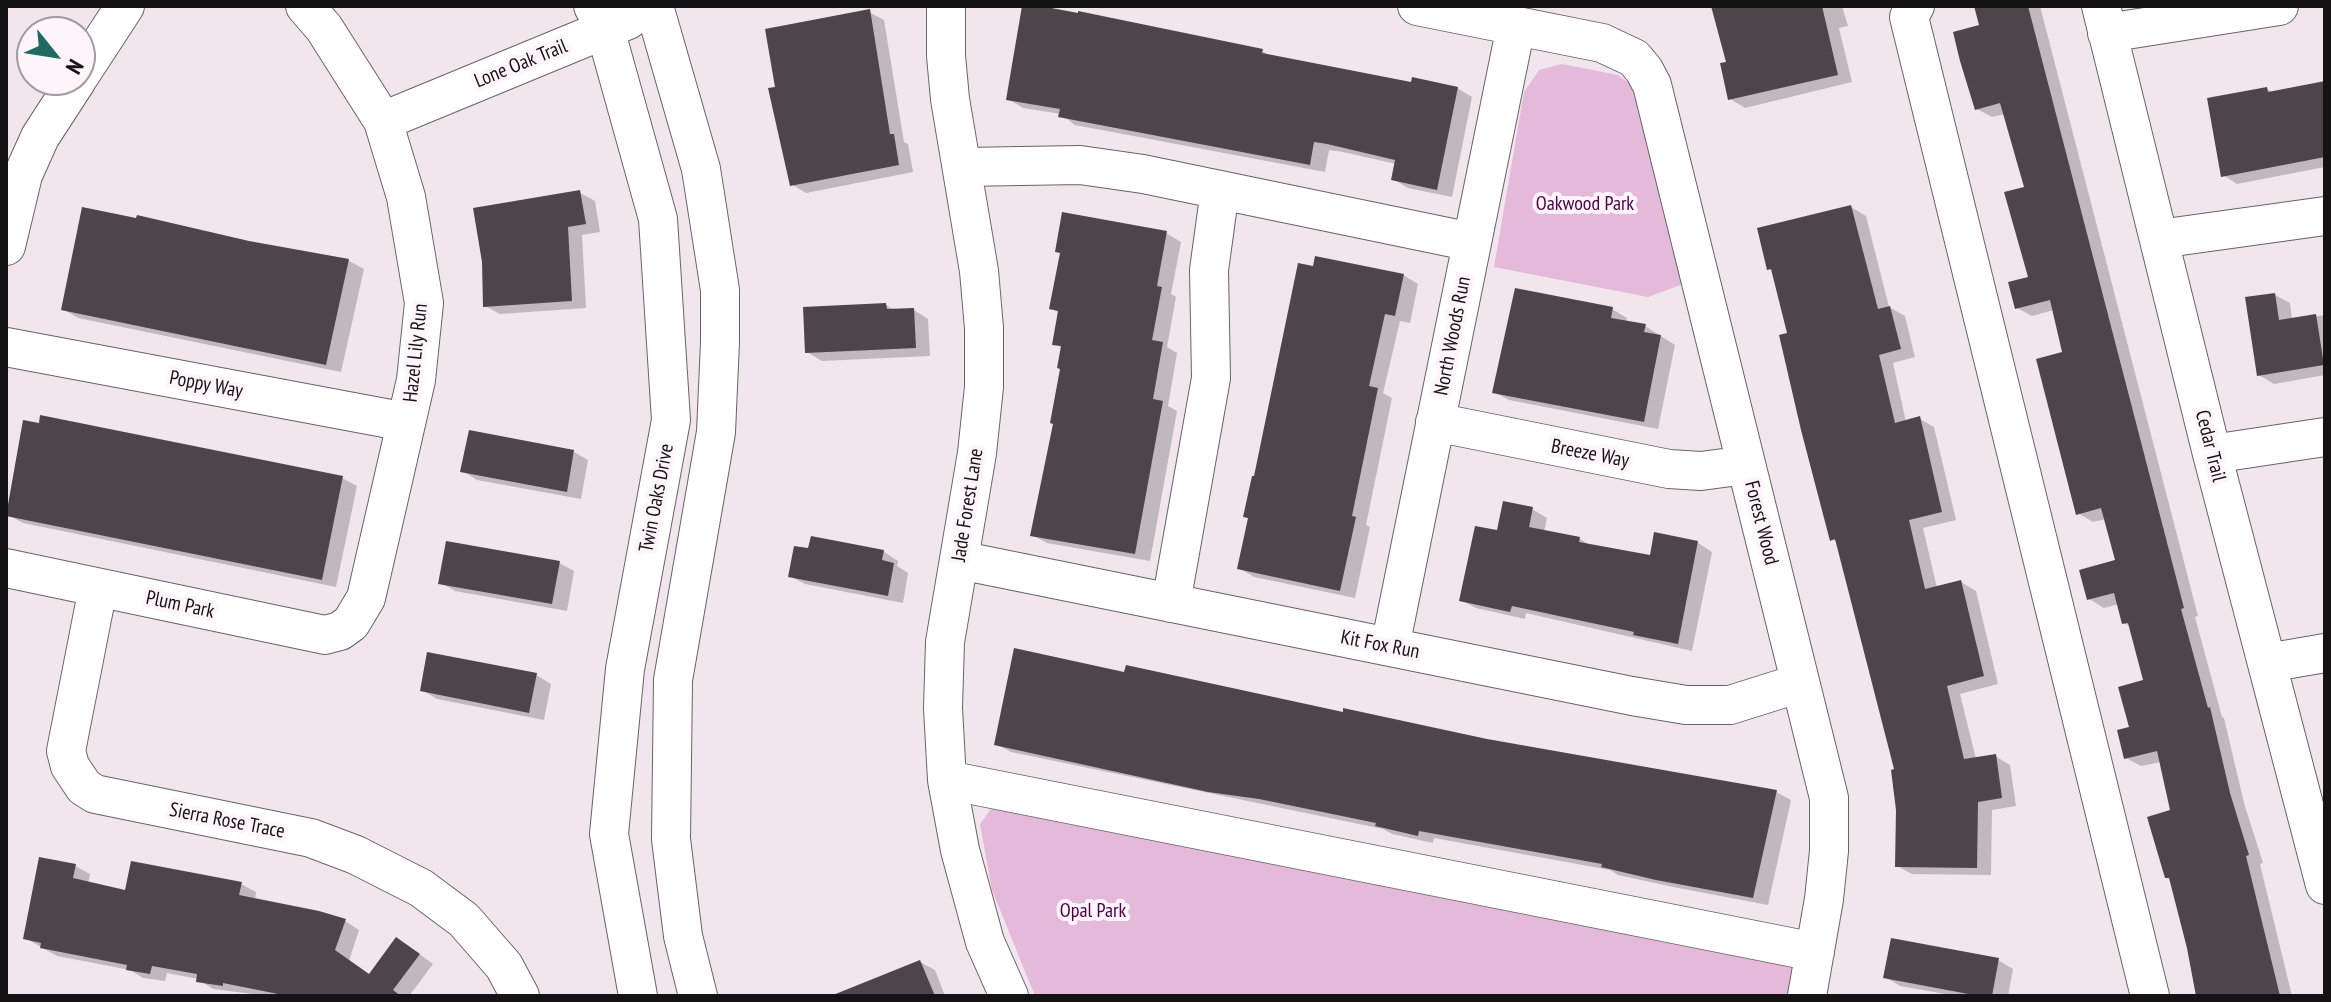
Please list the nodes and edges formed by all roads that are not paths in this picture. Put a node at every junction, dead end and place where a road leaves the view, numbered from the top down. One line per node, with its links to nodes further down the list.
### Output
1 (125, 6): 11 (street)
2 (305, 6): 13 (street, Hazel Lily Run)
3 (946, 6): 14 (street, Jade Forest Lane)
4 (1417, 6): 10 (street)
5 (1915, 6): 43 (street)
6 (2279, 6): 9 (street)
7 (656, 7): 8 (street, Lone Oak Trail); 40 (street)
8 (599, 18): 13 (street, Lone Oak Trail); 39 (street, Twin Oaks Drive)
9 (2104, 20): 17 (street, Cedar Trail)
10 (1516, 26): 18 (street, North Woods Run); 25 (street, Forest Wood)
11 (96, 50)
12 (66, 96): 19 (street)
13 (383, 121): 21 (street, Hazel Lily Run)
14 (962, 167): 15 (street); 26 (street, Jade Forest Lane)
15 (1220, 190): 18 (street); 29 (street)
16 (2325, 216): 17 (street)
17 (2159, 239): 24 (street, Cedar Trail)
18 (1472, 242): 22 (street, North Woods Run)
19 (6, 246)
20 (6, 347): 21 (street, Poppy Way)
21 (406, 422): 30 (street, Hazel Lily Run)
22 (1435, 422): 25 (street, Breeze Way); 31 (street, North Woods Run)
23 (2325, 437): 24 (street)
24 (2212, 454): 33 (street, Cedar Trail)
25 (1746, 465): 34 (street, Forest Wood)
26 (959, 560): 29 (street, Kit Fox Run); 35 (street, Jade Forest Lane)
27 (6, 568): 28 (street, Plum Park)
28 (98, 588): 30 (street, Plum Park); 38 (street, Sierra Rose Trace)
29 (1171, 603): 31 (street, Kit Fox Run)
30 (351, 623)
31 (1390, 647): 34 (street, Kit Fox Run)
32 (2325, 653): 33 (street)
33 (2267, 663): 36 (street, Cedar Trail)
34 (1800, 683): 37 (street, Forest Wood)
35 (947, 780): 37 (street); 41 (street, Jade Forest Lane)
36 (2324, 873)
37 (1815, 952): 42 (street, Forest Wood)
38 (520, 996)
39 (638, 996)
40 (698, 996)
41 (1009, 996)
42 (1807, 996)
43 (2150, 996)

